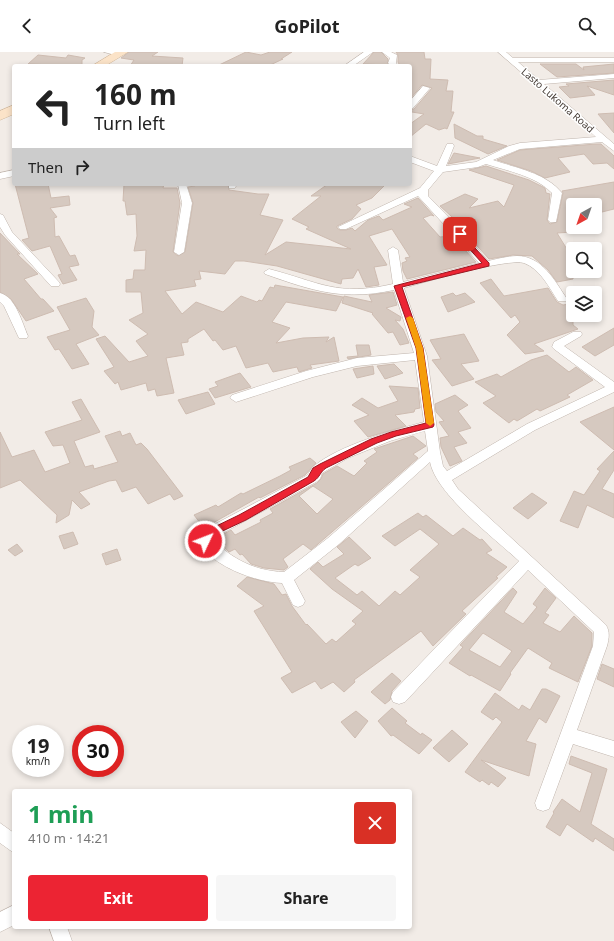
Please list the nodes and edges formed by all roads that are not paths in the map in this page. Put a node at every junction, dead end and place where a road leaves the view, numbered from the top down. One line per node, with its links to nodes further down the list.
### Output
1 (368, 52): 9 (street)
2 (386, 52): 10 (street)
3 (502, 52): 6 (street, Lasto Lukoma Road)
4 (117, 53): 8 (street)
5 (579, 55): 6 (street); 7 (street)
6 (512, 60): 12 (street, Lasto Lukoma Road)
7 (614, 60)
8 (99, 64)
9 (351, 64)
10 (394, 64)
11 (614, 76): 12 (street)
12 (538, 82): 17 (street, Lasto Lukoma Road)
13 (426, 88): 14 (street)
14 (412, 104)
15 (12, 110): 16 (street)
16 (0, 116)
17 (603, 139): 19 (street, Lasto Lukoma Road); 21 (street)
18 (450, 146): 22 (street)
19 (614, 148)
20 (412, 160): 22 (street)
21 (487, 161): 22 (street); 28 (street)
22 (440, 170): 26 (street)
23 (12, 173): 24 (street)
24 (0, 176)
25 (183, 186): 31 (street)
26 (423, 190): 29 (street); 32 (street)
27 (0, 216): 34 (street)
28 (553, 220)
29 (343, 227)
30 (393, 250): 35 (street)
31 (179, 252)
32 (486, 264): 35 (street); 37 (street)
33 (269, 272): 35 (street)
34 (55, 284)
35 (398, 286): 40 (street)
36 (0, 296): 39 (street)
37 (562, 299)
38 (577, 334): 44 (street)
39 (23, 336)
40 (421, 356): 41 (street); 42 (street)
41 (236, 398)
42 (430, 425): 43 (street); 46 (street)
43 (434, 452): 44 (street); 46 (street)
44 (444, 479): 45 (street)
45 (528, 561): 48 (street); 49 (street)
46 (286, 578): 47 (street)
47 (298, 601)
48 (399, 698)
49 (568, 735): 50 (street); 51 (street)
50 (614, 749)
51 (543, 803)
52 (0, 832): 53 (street)
53 (12, 842)
54 (12, 915): 55 (street)
55 (0, 923)
56 (59, 929): 57 (street)
57 (62, 941)

